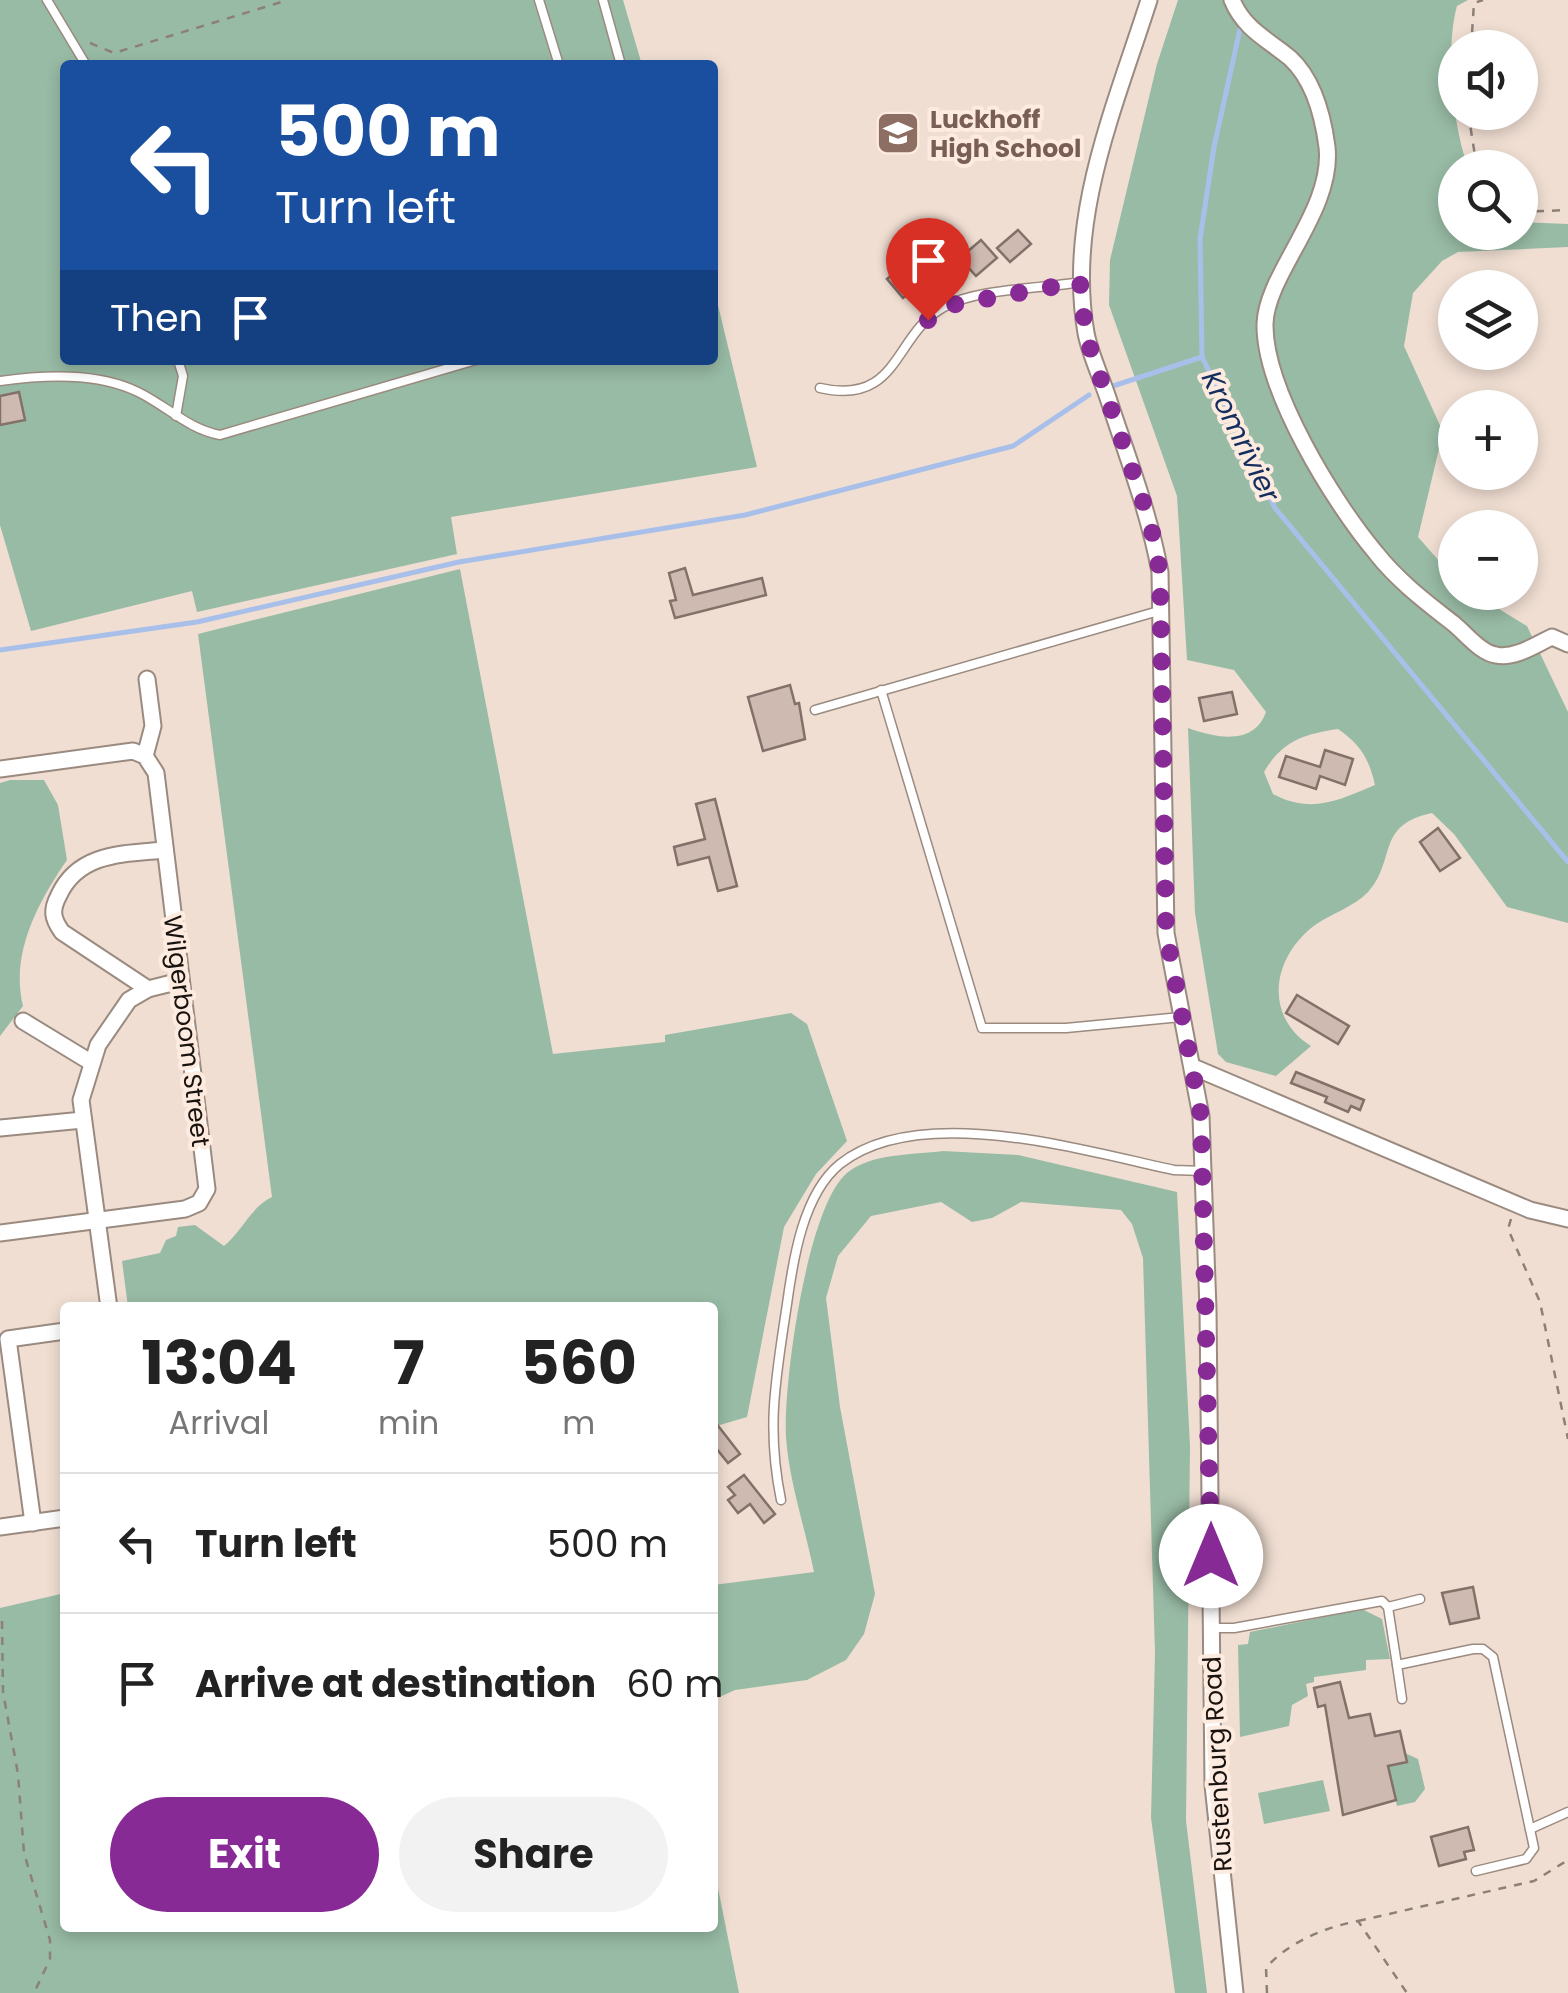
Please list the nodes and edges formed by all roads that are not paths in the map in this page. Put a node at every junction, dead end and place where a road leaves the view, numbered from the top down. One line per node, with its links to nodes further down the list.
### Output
1 (47, 0): 6 (lane)
2 (538, 0): 7 (lane)
3 (603, 0): 8 (lane)
4 (1150, 0): 9 (street, Rustenburg Road)
5 (1232, 0): 16 (street)
6 (83, 60)
7 (557, 60)
8 (619, 60)
9 (1080, 282): 13 (lane); 15 (street, Rustenburg Road)
10 (179, 365): 14 (lane)
11 (459, 365): 14 (lane)
12 (0, 382): 14 (lane)
13 (820, 388)
14 (176, 416)
15 (1162, 610): 18 (lane); 25 (street, Rustenburg Road)
16 (1568, 644)
17 (147, 679): 20 (street, Wilgerboom Street)
18 (881, 690): 19 (lane); 25 (lane)
19 (815, 710)
20 (145, 756): 21 (street); 22 (street, Wilgerboom Street)
21 (0, 769)
22 (165, 850): 23 (street, Wilgerboom Street); 24 (street)
23 (180, 982): 24 (street); 33 (street, Wilgerboom Street)
24 (148, 989): 27 (street)
25 (1181, 1017): 28 (street, Rustenburg Road)
26 (23, 1021): 27 (street)
27 (92, 1064): 29 (street)
28 (1193, 1068): 31 (street, Rustenburg Road); 32 (street)
29 (83, 1120): 30 (street); 33 (street)
30 (0, 1128)
31 (1203, 1171): 37 (lane); 43 (street, Rustenburg Road)
32 (1568, 1219)
33 (97, 1222): 34 (street); 35 (street)
34 (0, 1233)
35 (108, 1302)
36 (60, 1332): 39 (street)
37 (781, 1500)
38 (60, 1519): 39 (street)
39 (33, 1522): 40 (street)
40 (0, 1527)
41 (1420, 1599): 42 (lane)
42 (1388, 1606): 43 (lane); 44 (lane)
43 (1210, 1628): 49 (street, Rustenburg Road)
44 (1397, 1665): 45 (lane); 47 (lane)
45 (1402, 1698)
46 (1568, 1812): 47 (lane)
47 (1530, 1829): 48 (lane)
48 (1476, 1871)
49 (1235, 1993)

